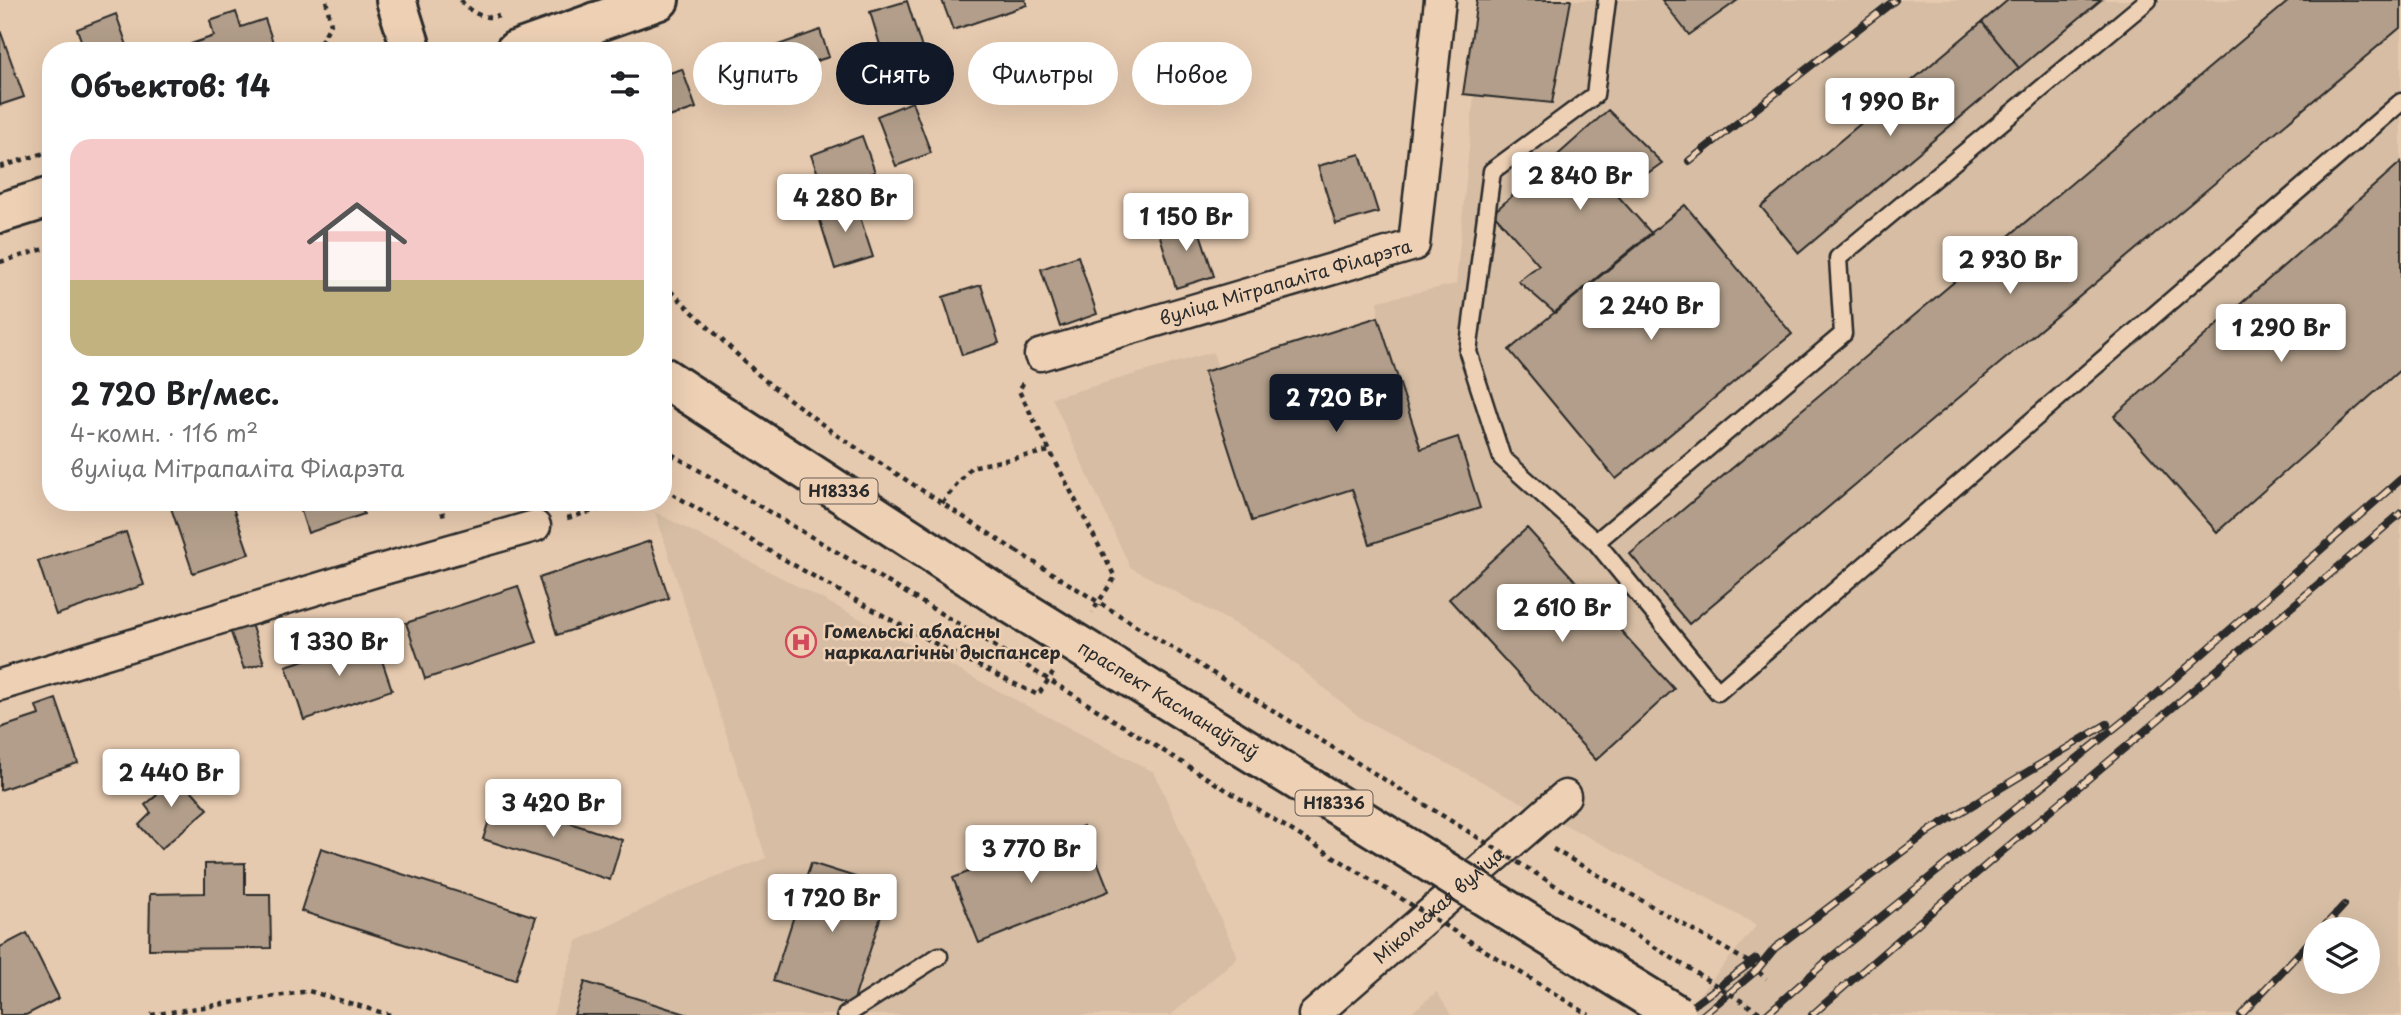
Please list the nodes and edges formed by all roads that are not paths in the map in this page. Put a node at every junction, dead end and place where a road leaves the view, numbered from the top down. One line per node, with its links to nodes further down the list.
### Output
1 (397, 0): 7 (main road)
2 (659, 0): 6 (main road)
3 (1440, 0): 13 (street, вуліца Мітрапаліта Філарэта)
4 (1607, 0): 16 (lane)
5 (2148, 0): 16 (lane)
6 (595, 22): 8 (main road); 9 (main road)
7 (409, 42)
8 (539, 42)
9 (570, 42)
10 (2401, 102): 16 (lane)
11 (42, 200): 12 (main road)
12 (0, 213)
13 (1040, 355)
14 (672, 383): 22 (main road, праспект Касманаўтаў / Н18336, bridge)
15 (535, 526): 17 (street)
16 (1596, 541)
17 (0, 685)
18 (1565, 796): 21 (street, Мікольская вуліца)
19 (939, 956): 20 (lane)
20 (846, 1015)
21 (1314, 1015)
22 (1677, 1015)

